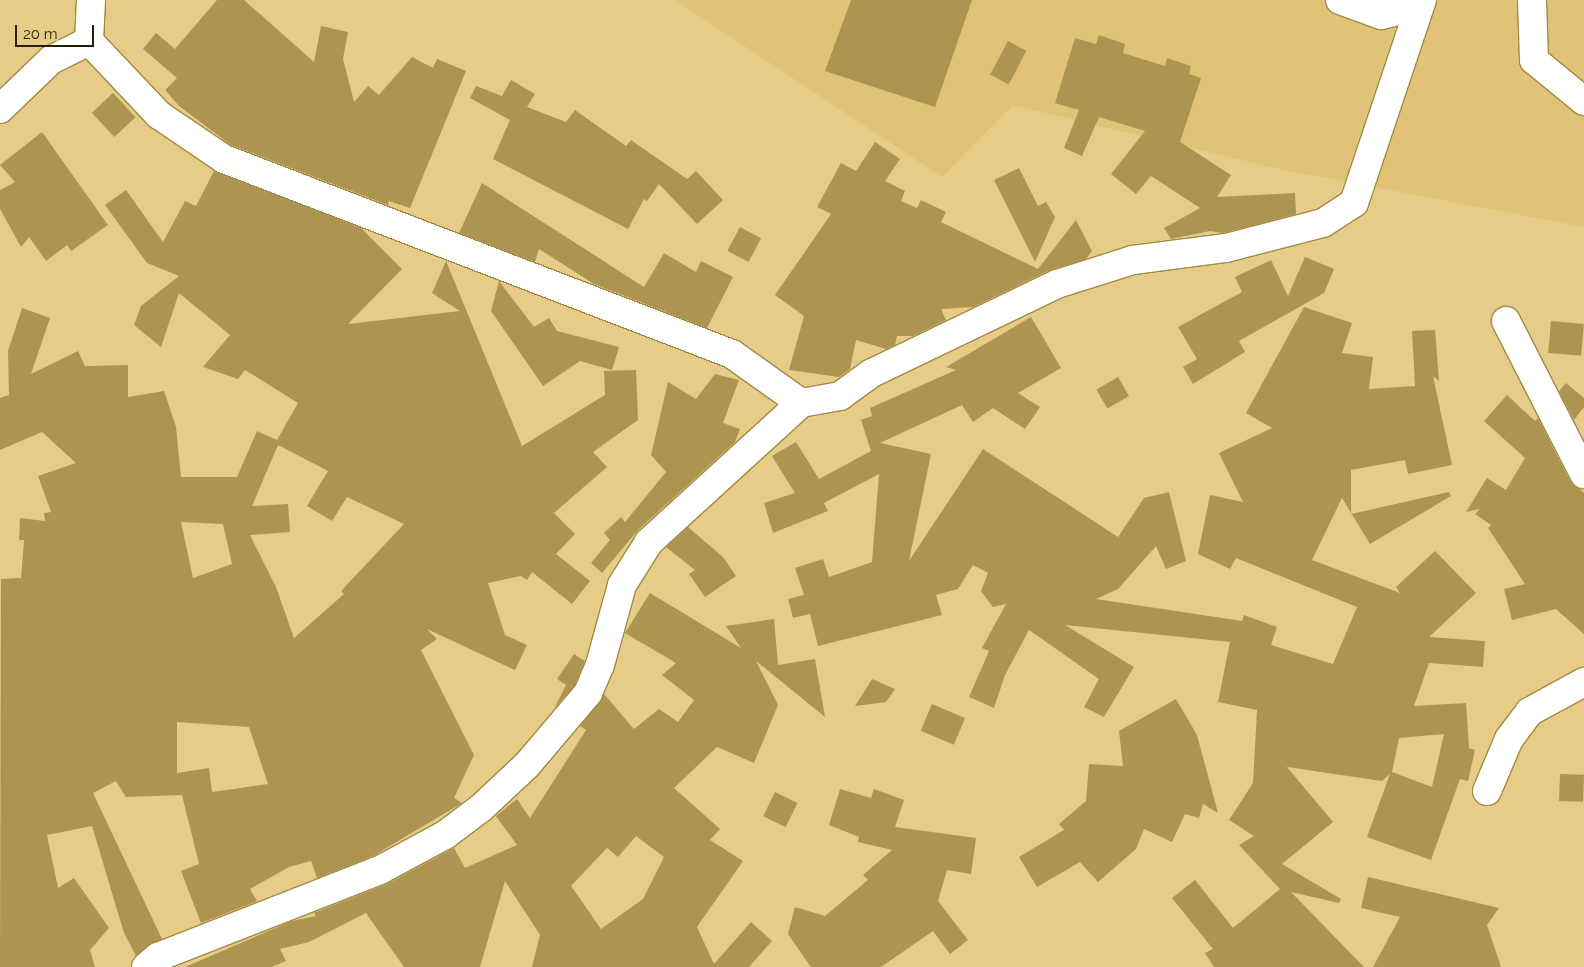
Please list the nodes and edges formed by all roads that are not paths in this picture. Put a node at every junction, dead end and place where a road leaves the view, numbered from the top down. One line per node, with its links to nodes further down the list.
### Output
1 (90, 0): 6 (street)
2 (1340, 0): 3 (street)
3 (1403, 0)
4 (1422, 0): 10 (street)
5 (1532, 0): 7 (street)
6 (89, 41): 8 (street); 10 (street)
7 (1584, 101)
8 (0, 109)
9 (1506, 321): 11 (street)
10 (802, 403): 14 (street)
11 (1584, 474)
12 (1584, 682): 13 (street)
13 (1486, 791)
14 (146, 967)

